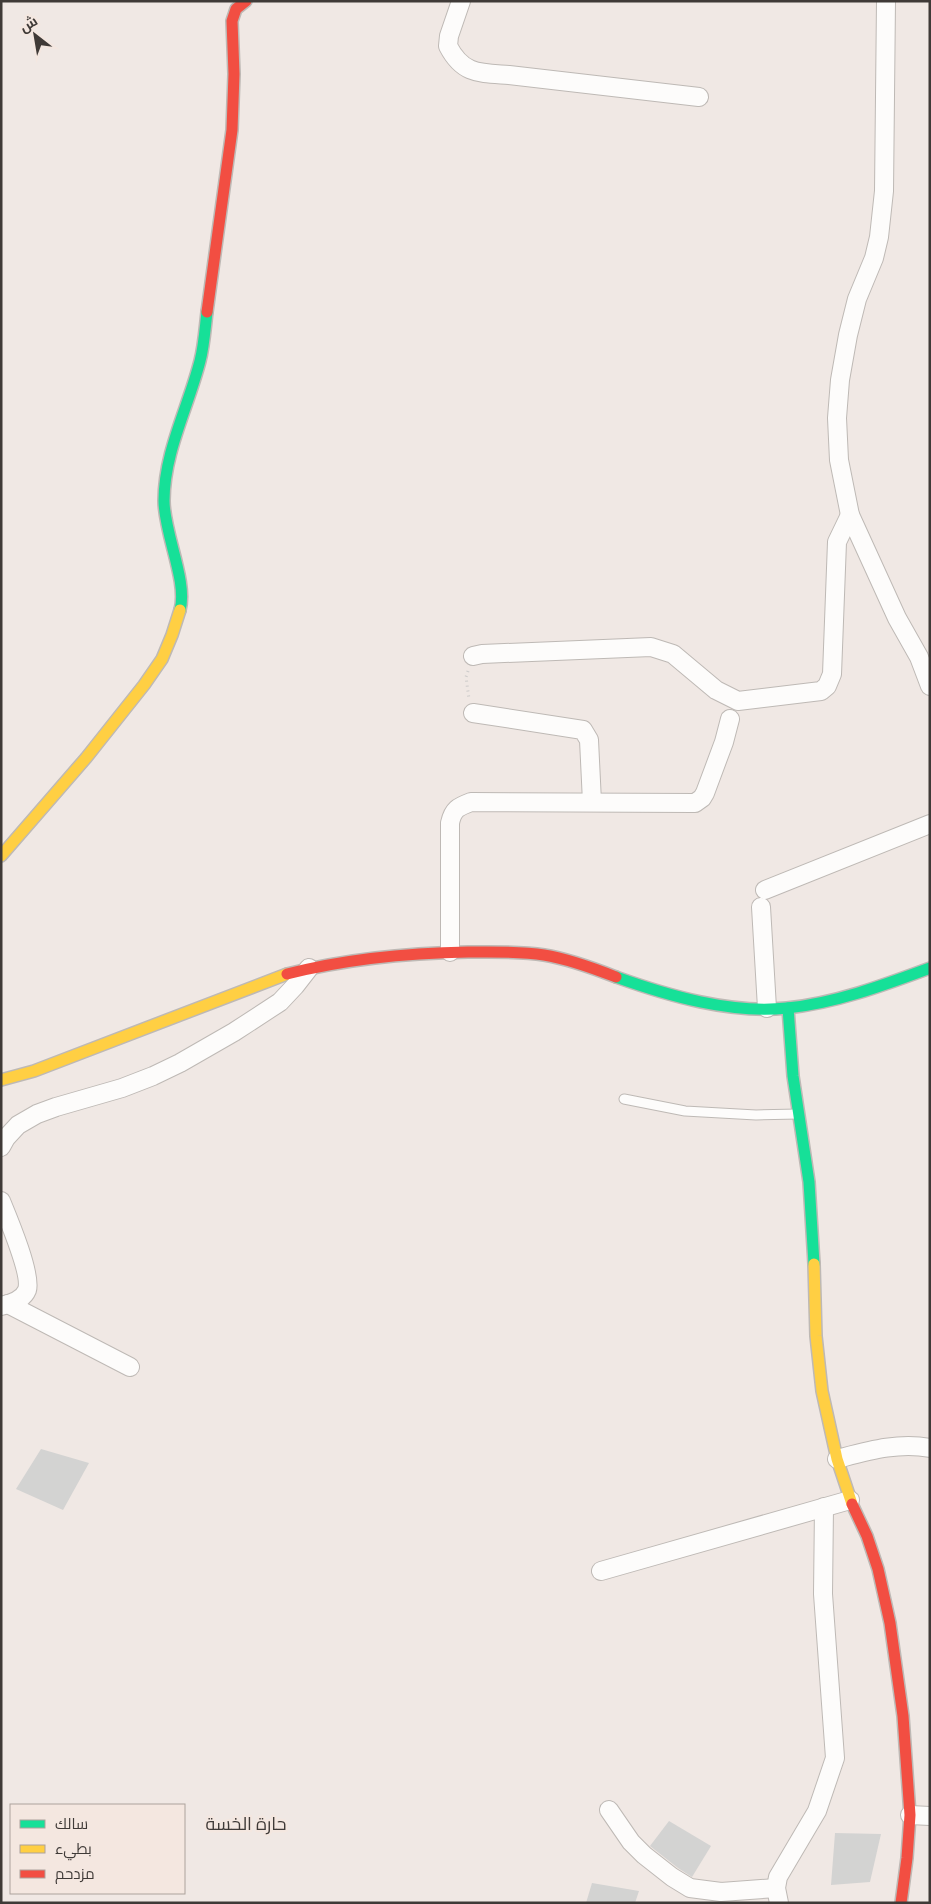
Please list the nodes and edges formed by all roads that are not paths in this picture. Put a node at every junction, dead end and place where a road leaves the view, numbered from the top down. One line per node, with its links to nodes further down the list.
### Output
1 (246, 1): 12 (street)
2 (461, 1): 4 (street)
3 (886, 1): 5 (street)
4 (699, 97)
5 (850, 515): 6 (street); 7 (street)
6 (473, 656)
7 (930, 686)
8 (474, 713): 10 (street)
9 (730, 719): 10 (street)
10 (592, 802): 13 (street)
11 (930, 824): 16 (street)
12 (1, 856)
13 (450, 952): 14 (street); 16 (street)
14 (309, 968): 18 (street); 21 (street)
15 (930, 968): 17 (street)
16 (767, 1008): 17 (street)
17 (788, 1008): 20 (street)
18 (1, 1080)
19 (624, 1099): 20 (lane)
20 (799, 1114): 26 (street)
21 (1, 1147)
22 (1, 1202): 23 (street)
23 (5, 1305): 24 (street)
24 (130, 1367)
25 (930, 1448): 26 (street)
26 (837, 1459): 27 (street)
27 (850, 1500): 28 (street); 31 (street)
28 (824, 1507): 29 (street); 33 (street)
29 (601, 1571)
30 (609, 1810): 33 (street)
31 (910, 1815): 32 (street); 34 (street)
32 (930, 1816)
33 (778, 1895)
34 (901, 1903)

